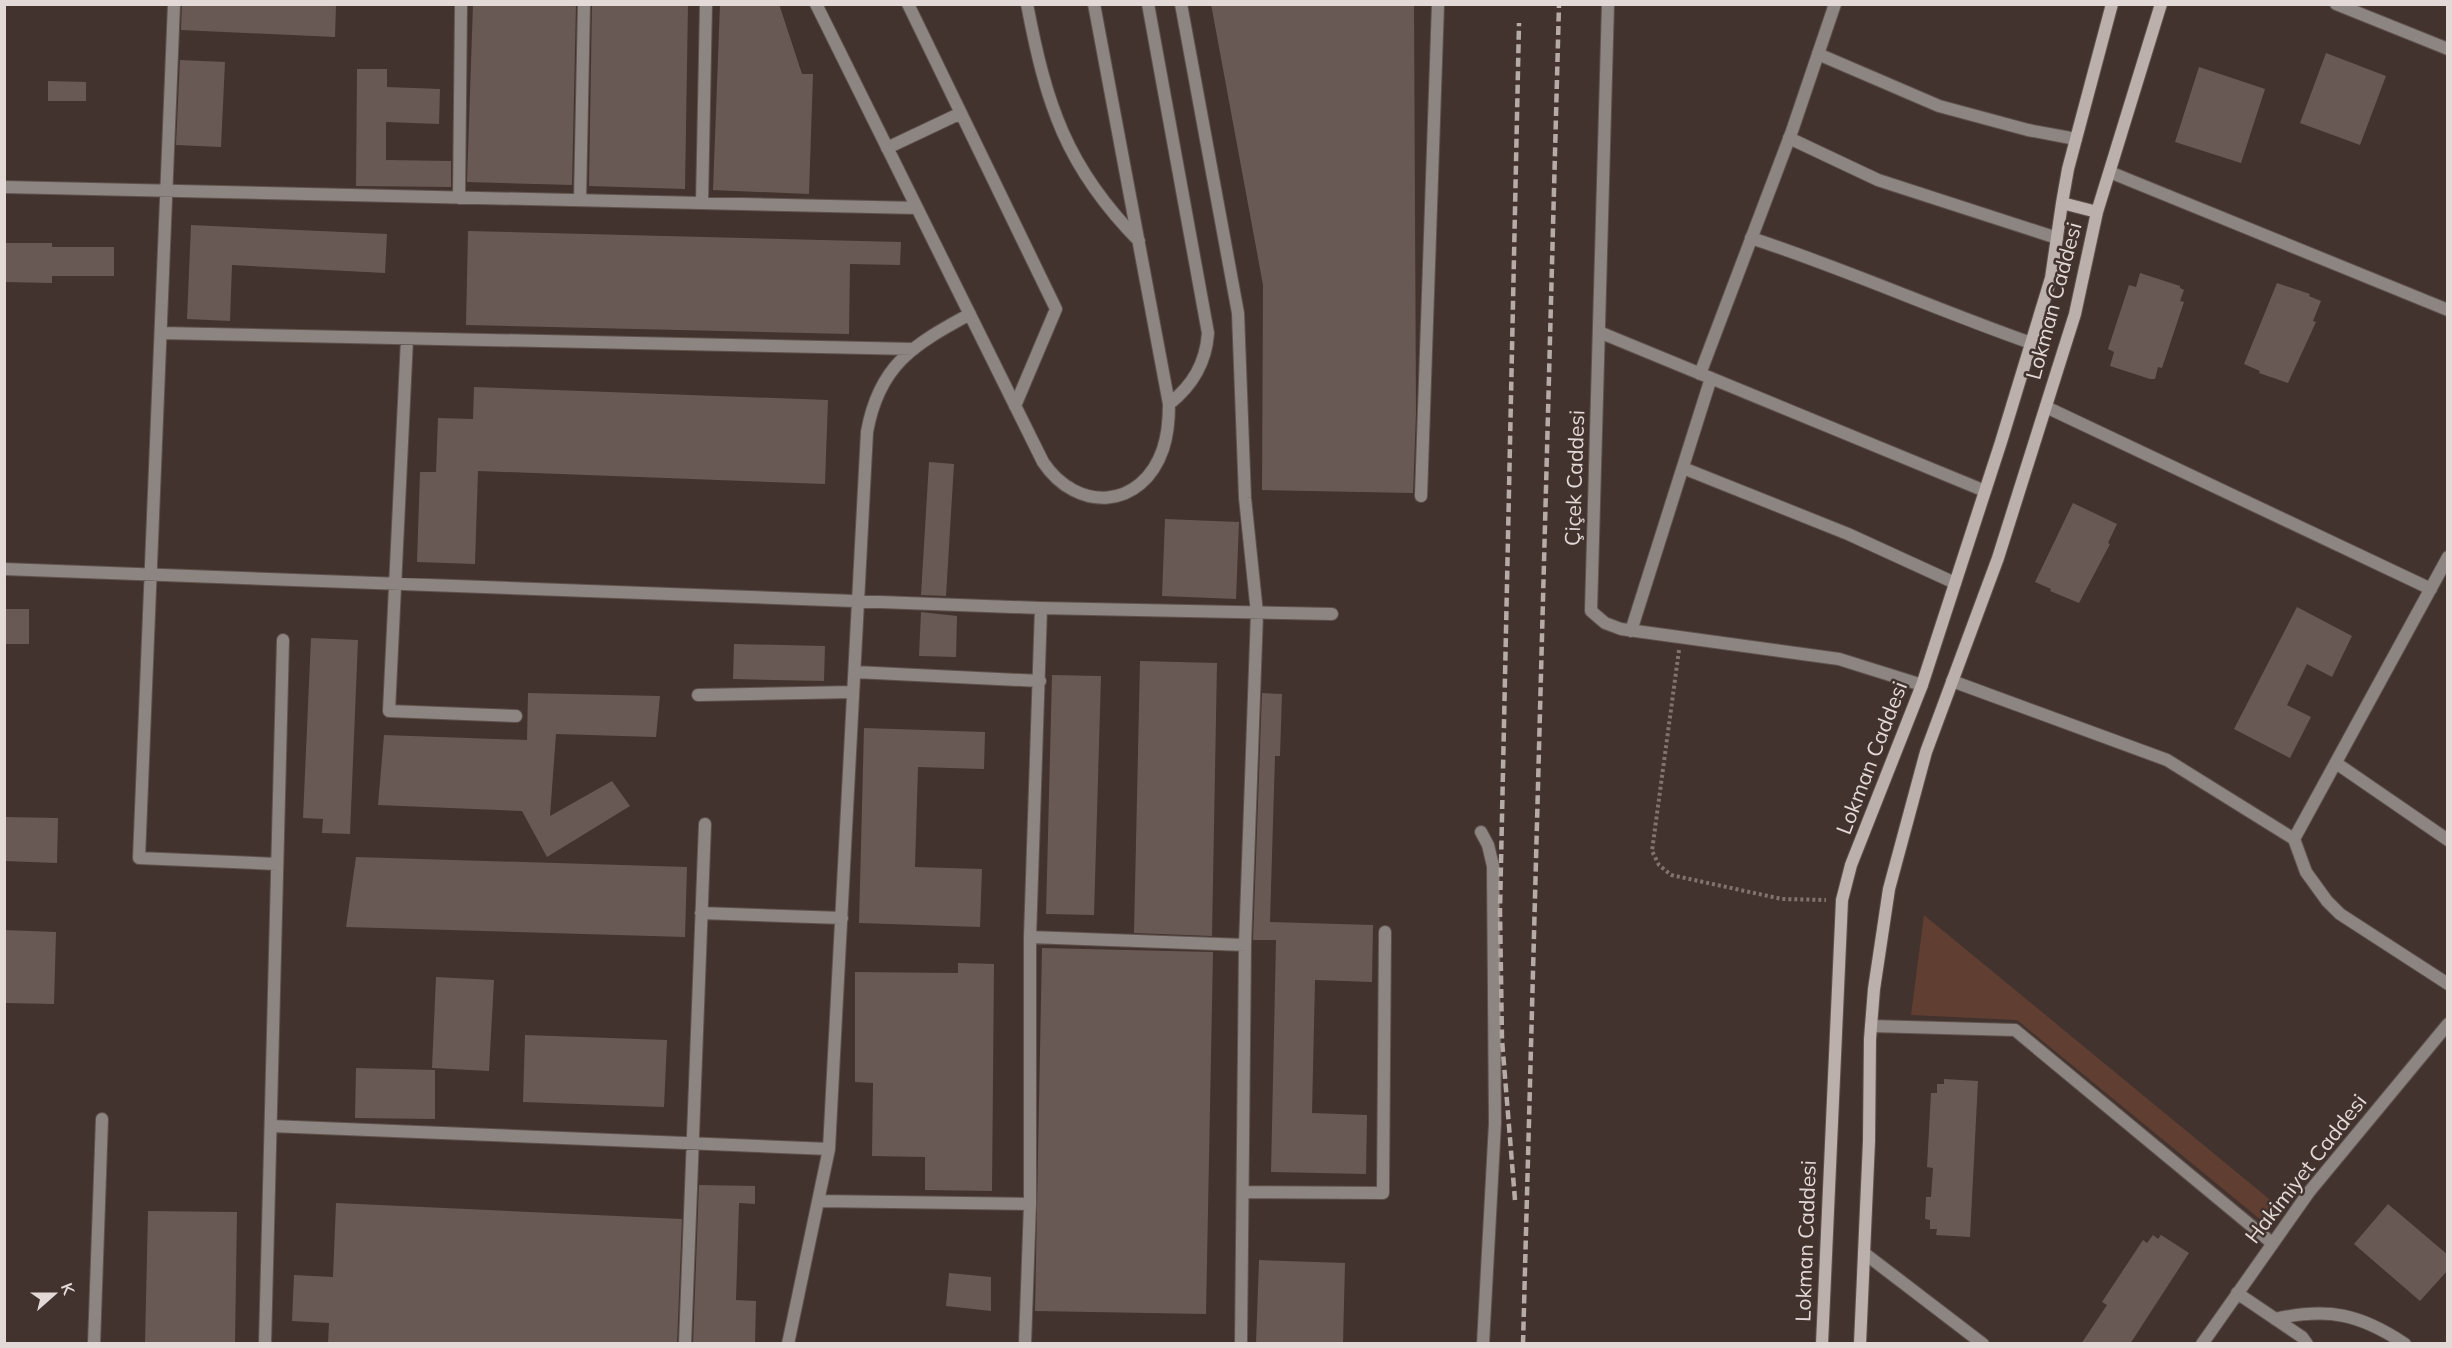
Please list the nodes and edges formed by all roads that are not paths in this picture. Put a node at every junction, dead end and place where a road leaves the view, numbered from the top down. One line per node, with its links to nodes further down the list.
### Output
1 (174, 4): 25 (street)
2 (461, 4): 26 (street)
3 (584, 4): 27 (street)
4 (706, 4): 28 (street)
5 (816, 4): 22 (street)
6 (908, 4): 19 (street)
7 (1027, 4): 34 (street)
8 (1094, 4): 34 (street)
9 (1148, 4): 43 (street)
10 (1181, 4): 57 (street)
11 (1438, 4): 48 (street)
12 (1608, 4): 37 (street, Çiçek Caddesi)
13 (1835, 4): 18 (street)
14 (2112, 4): 21 (street, Lokman Caddesi)
15 (2161, 4): 23 (street, Lokman Caddesi)
16 (2336, 4): 17 (street)
17 (2448, 49)
18 (1818, 54): 20 (street); 21 (street)
19 (961, 113): 22 (street); 44 (street)
20 (1789, 138): 32 (street); 33 (street)
21 (2076, 139): 29 (street, Lokman Caddesi)
22 (887, 148): 30 (street)
23 (2112, 173): 31 (street, Lokman Caddesi); 35 (street)
24 (4, 187): 25 (street)
25 (167, 192): 26 (street); 38 (street)
26 (459, 198): 27 (street)
27 (580, 200): 28 (street)
28 (702, 203): 30 (street)
29 (2062, 203): 31 (street); 33 (street, Lokman Caddesi)
30 (917, 208): 36 (street)
31 (2097, 212): 45 (street, Lokman Caddesi)
32 (1751, 238): 40 (street); 42 (street)
33 (2057, 238): 40 (street, Lokman Caddesi)
34 (1139, 242): 43 (street)
35 (2448, 310)
36 (970, 314): 41 (street); 44 (street)
37 (1599, 332): 42 (street); 59 (street, Çiçek Caddesi)
38 (161, 333): 39 (street); 51 (street)
39 (407, 339): 41 (street); 53 (street)
40 (2031, 343): 47 (street, Lokman Caddesi)
41 (914, 350): 55 (street)
42 (1706, 376): 46 (street); 47 (street)
43 (1169, 404): 44 (street)
44 (1016, 406)
45 (2046, 407): 54 (street); 63 (street, Lokman Caddesi)
46 (1683, 468): 52 (street); 59 (street)
47 (1985, 491): 52 (street, Lokman Caddesi)
48 (1421, 496)
49 (2448, 557): 54 (street)
50 (4, 569): 51 (street)
51 (151, 575): 53 (street); 73 (street)
52 (1955, 583): 64 (street, Lokman Caddesi)
53 (394, 584): 55 (street); 67 (street)
54 (2431, 589): 68 (street)
55 (858, 601): 56 (street); 61 (street)
56 (1041, 608): 57 (street); 62 (street)
57 (1257, 613): 58 (street); 78 (street)
58 (1332, 614)
59 (1631, 631): 64 (street, Çiçek Caddesi)
60 (283, 640): 73 (street)
61 (855, 672): 62 (street); 65 (street)
62 (1040, 681): 77 (street)
63 (1952, 681): 71 (street); 81 (street, Lokman Caddesi)
64 (1922, 685): 100 (street, Lokman Caddesi)
65 (853, 692): 66 (street); 75 (street)
66 (698, 695)
67 (516, 716)
68 (2336, 763): 71 (street); 72 (street)
69 (705, 824): 74 (street)
70 (1481, 832): 99 (street)
71 (2294, 839): 79 (street)
72 (2448, 840)
73 (277, 864): 83 (street)
74 (701, 913): 75 (street); 84 (street)
75 (842, 918): 85 (street)
76 (1384, 932): 86 (street)
77 (1030, 937): 78 (street); 88 (street)
78 (1245, 945): 86 (street)
79 (2448, 984)
80 (2448, 1024): 89 (street, Hakimiyet Caddesi)
81 (1871, 1026): 89 (street); 90 (street, Lokman Caddesi)
82 (102, 1119): 93 (street)
83 (271, 1126): 84 (street); 94 (street)
84 (693, 1143): 85 (street); 95 (street)
85 (829, 1149): 87 (street)
86 (1244, 1192): 98 (street)
87 (818, 1201): 88 (street); 96 (street)
88 (1030, 1204): 97 (street)
89 (2272, 1244): 91 (street, Hakimiyet Caddesi)
90 (1864, 1253): 101 (street, Lokman Caddesi); 102 (street)
91 (2237, 1293): 92 (street); 103 (street, Hakimiyet Caddesi)
92 (2275, 1319): 104 (street); 105 (street)
93 (94, 1344)
94 (265, 1344)
95 (685, 1344)
96 (788, 1344)
97 (1025, 1344)
98 (1241, 1344)
99 (1484, 1344)
100 (1822, 1344)
101 (1860, 1344)
102 (1983, 1344)
103 (2202, 1344)
104 (2307, 1344)
105 (2405, 1344)

